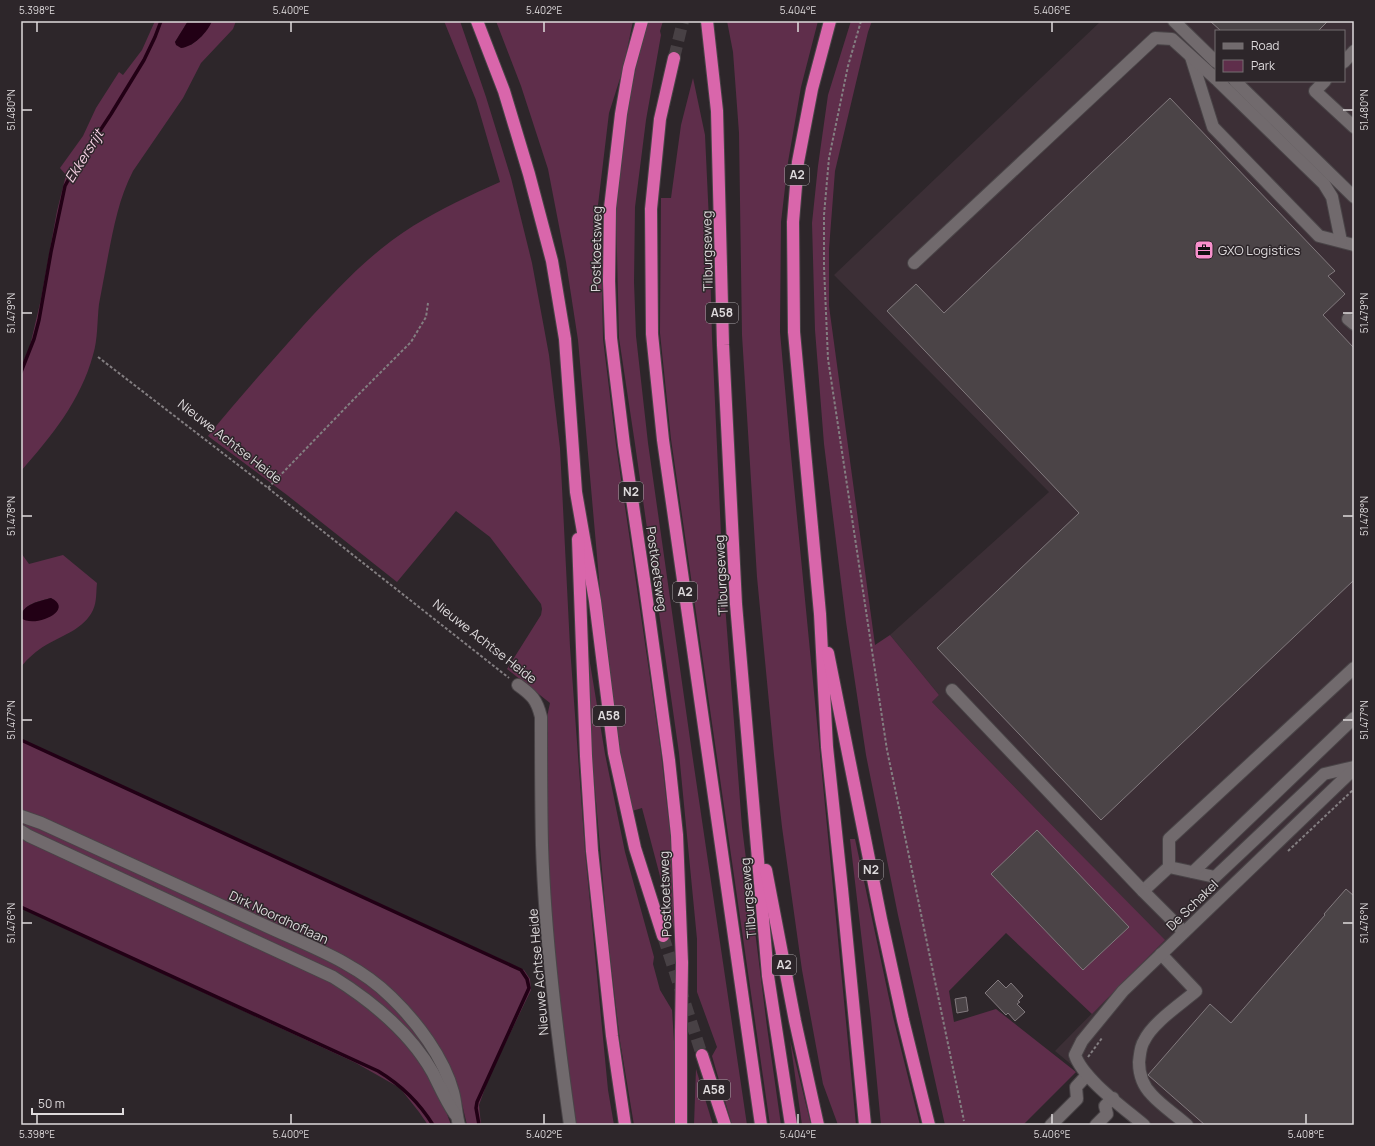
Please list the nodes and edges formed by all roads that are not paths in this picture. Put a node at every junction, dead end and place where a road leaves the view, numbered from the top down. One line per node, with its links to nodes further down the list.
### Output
1 (477, 21): 20 (highway, A58)
2 (642, 21): 42 (highway, Postkoetsweg / N2, bridge)
3 (706, 21): 27 (highway, Tilburgseweg / A58)
4 (830, 21): 21 (highway, A2)
5 (1174, 21): 9 (street)
6 (1354, 51): 10 (street)
7 (1191, 56): 11 (street); 17 (street); 19 (street)
8 (674, 58): 44 (highway, Postkoetsweg / A2)
9 (1215, 61)
10 (1345, 61)
11 (1215, 78)
12 (1222, 82): 14 (street)
13 (1324, 82): 15 (street)
14 (1237, 88): 16 (street); 17 (street)
15 (1354, 127)
16 (1354, 197)
17 (1341, 241): 18 (street)
18 (1354, 245)
19 (914, 263)
20 (576, 492): 34 (highway, A58); 41 (highway, A58)
21 (820, 614): 47 (highway, A2); 48 (highway, N2)
22 (1354, 668): 30 (street)
23 (518, 685): 40 (street, Nieuwe Achtse Heide)
24 (952, 690): 32 (street)
25 (1354, 718): 31 (street)
26 (1354, 768): 31 (street); 33 (street, De Schakel)
27 (754, 804): 45 (highway, Tilburgseweg / A58); 46 (highway, A2)
28 (21, 816): 39 (street, Dirk Noordhoflaan)
29 (21, 831): 39 (street, Dirk Noordhoflaan)
30 (1169, 867): 31 (street); 32 (street)
31 (1192, 872)
32 (1143, 891): 33 (street)
33 (1184, 932): 35 (street, De Schakel)
34 (663, 936)
35 (1161, 954): 37 (street, De Schakel); 52 (street)
36 (702, 1055): 43 (highway, A58)
37 (1086, 1074): 38 (street, De Schakel); 49 (street)
38 (1113, 1098): 50 (street); 51 (street, De Schakel)
39 (458, 1121)
40 (570, 1125)
41 (625, 1125)
42 (681, 1125)
43 (725, 1125)
44 (761, 1125)
45 (791, 1125)
46 (818, 1125)
47 (865, 1125)
48 (929, 1125)
49 (1051, 1125)
50 (1096, 1125)
51 (1144, 1125)
52 (1187, 1125)

